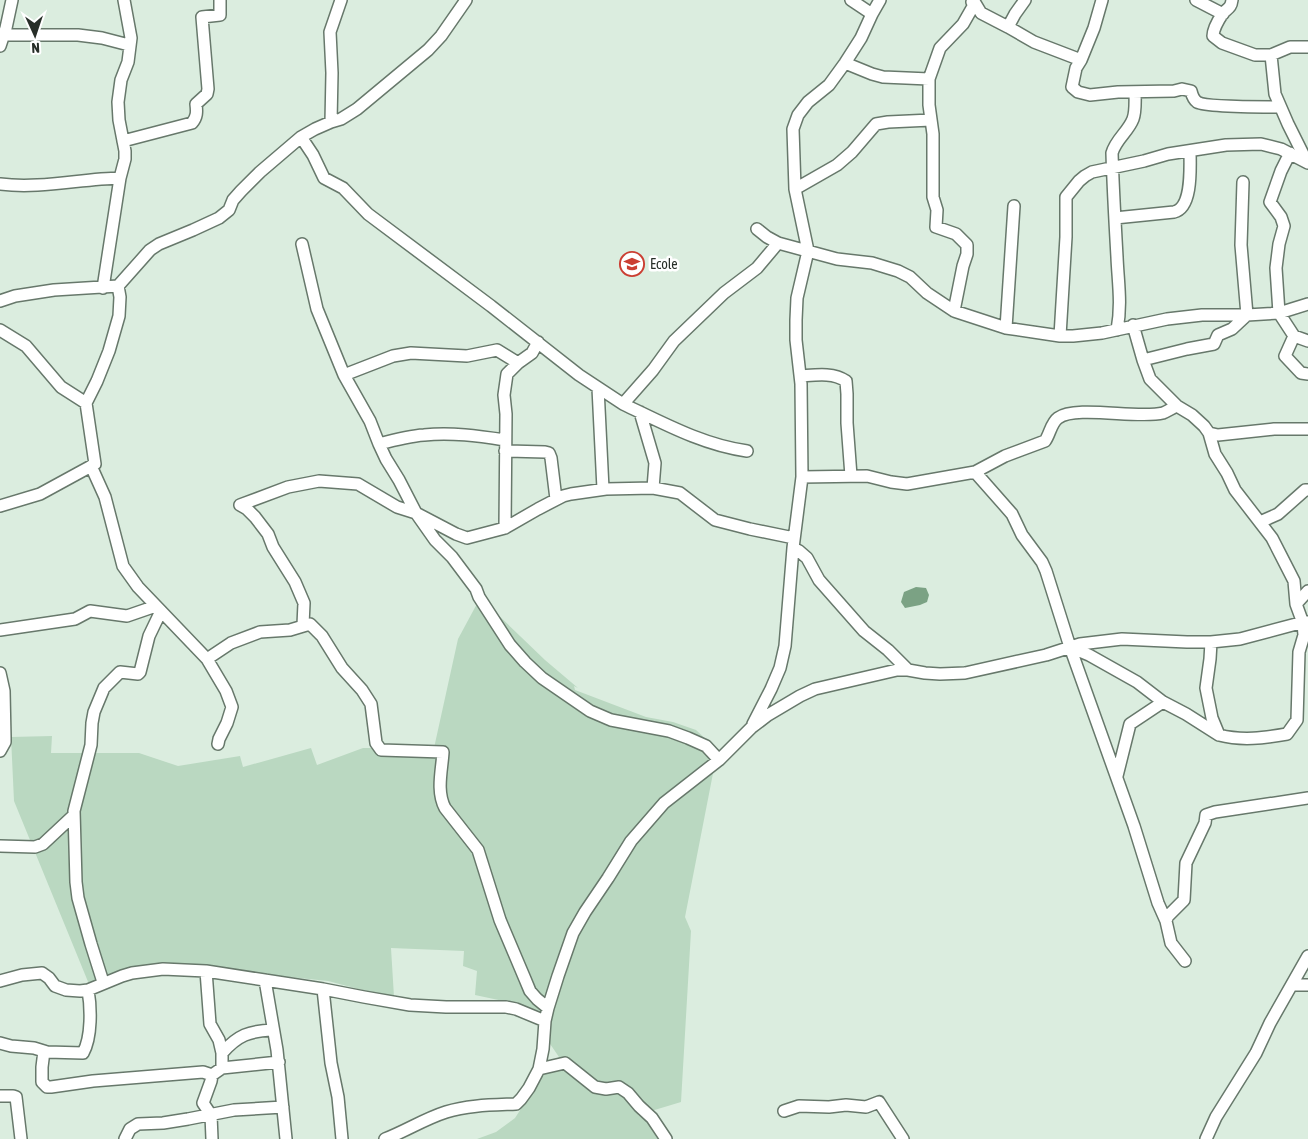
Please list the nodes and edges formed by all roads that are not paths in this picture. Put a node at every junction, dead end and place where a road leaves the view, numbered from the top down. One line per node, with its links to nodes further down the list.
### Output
1 (12, 0): 16 (street)
2 (124, 0): 17 (street)
3 (220, 0): 28 (street)
4 (341, 0): 26 (street)
5 (466, 0): 26 (street)
6 (851, 0): 13 (street)
7 (880, 0): 13 (street)
8 (1025, 0): 15 (street)
9 (1102, 0): 20 (street)
10 (1196, 0): 14 (street)
11 (972, 1): 15 (street); 22 (street)
12 (1234, 1): 14 (street)
13 (872, 14): 21 (street)
14 (1223, 14): 19 (street)
15 (1008, 27): 20 (street)
16 (2, 41): 17 (street)
17 (129, 45): 28 (street)
18 (1308, 47): 19 (street)
19 (1271, 55): 24 (street)
20 (1081, 60): 23 (street)
21 (845, 63): 22 (street); 37 (street)
22 (929, 79): 25 (street)
23 (1135, 92): 24 (street); 33 (street)
24 (1280, 108): 29 (street)
25 (931, 120): 37 (street); 48 (street)
26 (331, 122): 27 (street)
27 (301, 137): 44 (street); 58 (street)
28 (123, 141): 34 (street)
29 (1303, 144): 32 (street)
30 (1190, 151): 31 (street); 33 (street); 39 (street)
31 (1290, 154): 32 (street); 49 (street)
32 (1308, 163)
33 (1113, 168): 39 (street); 55 (street)
34 (120, 178): 36 (street); 45 (street)
35 (1243, 182): 50 (street)
36 (0, 184)
37 (795, 189): 43 (street)
38 (1014, 206): 52 (street)
39 (1115, 218): 54 (street)
40 (757, 229): 41 (street)
41 (778, 243): 43 (street); 66 (street)
42 (302, 244): 62 (street)
43 (808, 251): 48 (street); 63 (street)
44 (118, 286): 45 (street); 65 (street)
45 (102, 288): 46 (street)
46 (0, 300)
47 (1308, 304): 49 (street)
48 (954, 311): 52 (street)
49 (1279, 313): 50 (street); 56 (street)
50 (1247, 315): 51 (street); 59 (street)
51 (1133, 325): 54 (street); 59 (street)
52 (1006, 328): 55 (street)
53 (0, 330): 65 (street)
54 (1117, 330): 55 (street)
55 (1060, 336)
56 (1294, 336): 57 (street); 61 (street)
57 (1308, 341)
58 (538, 342): 60 (street); 64 (street)
59 (1143, 360): 67 (street)
60 (518, 363): 62 (street); 72 (street)
61 (1308, 374)
62 (344, 375): 71 (street)
63 (801, 376): 76 (street); 77 (street)
64 (598, 388): 66 (street); 79 (street)
65 (86, 403): 74 (street)
66 (623, 404): 68 (street)
67 (1177, 406): 70 (street); 75 (street)
68 (640, 412): 73 (street); 78 (street)
69 (1308, 429): 70 (street)
70 (1209, 433): 84 (street)
71 (378, 444): 72 (street); 83 (street)
72 (505, 446): 81 (street); 85 (street)
73 (747, 451)
74 (90, 466): 82 (street); 89 (street)
75 (975, 472): 76 (street); 95 (street)
76 (851, 476): 77 (street)
77 (802, 478): 86 (street)
78 (653, 488): 79 (street); 86 (street)
79 (603, 489): 81 (street)
80 (1308, 490): 84 (street)
81 (556, 499): 85 (street)
82 (0, 506)
83 (416, 513): 85 (street); 91 (street); 104 (street)
84 (1260, 522): 88 (street)
85 (505, 528)
86 (793, 543): 97 (street); 100 (street)
87 (1308, 591): 88 (street)
88 (1296, 604): 90 (street)
89 (158, 609): 92 (street); 96 (street); 107 (street)
90 (1306, 622): 93 (street); 94 (street)
91 (303, 625): 96 (street); 120 (street)
92 (0, 630)
93 (1306, 634): 101 (street)
94 (1211, 642): 95 (street); 101 (street)
95 (1070, 647): 97 (street); 99 (street); 105 (street)
96 (207, 659): 102 (street)
97 (908, 670): 100 (street)
98 (0, 673): 103 (street)
99 (1163, 702): 101 (street); 105 (street)
100 (751, 728): 104 (street)
101 (1219, 735)
102 (218, 744)
103 (0, 751)
104 (719, 760): 120 (street)
105 (1117, 776): 109 (street)
106 (1308, 798): 109 (street)
107 (74, 815): 108 (street); 115 (street)
108 (0, 846)
109 (1166, 921): 111 (street)
110 (1308, 956): 116 (street)
111 (1184, 961)
112 (206, 971): 113 (street); 115 (street); 125 (street)
113 (265, 980): 118 (street); 122 (street)
114 (0, 981): 119 (street)
115 (103, 982): 119 (street)
116 (1292, 984): 117 (street); 141 (street)
117 (1308, 985)
118 (323, 989): 121 (street); 137 (street)
119 (88, 990): 124 (street)
120 (548, 1008): 121 (street)
121 (546, 1021): 127 (street)
122 (273, 1030): 125 (street); 126 (street)
123 (0, 1044): 124 (street)
124 (44, 1051): 128 (street)
125 (222, 1053): 128 (street)
126 (279, 1062): 128 (street); 130 (street)
127 (539, 1069): 138 (street); 139 (street)
128 (217, 1071): 132 (street)
129 (0, 1096): 133 (street)
130 (284, 1106): 132 (street); 136 (street)
131 (784, 1111): 140 (street)
132 (211, 1115): 134 (street); 135 (street)
133 (21, 1139)
134 (125, 1139)
135 (212, 1139)
136 (286, 1139)
137 (342, 1139)
138 (385, 1139)
139 (666, 1139)
140 (903, 1139)
141 (1206, 1139)

